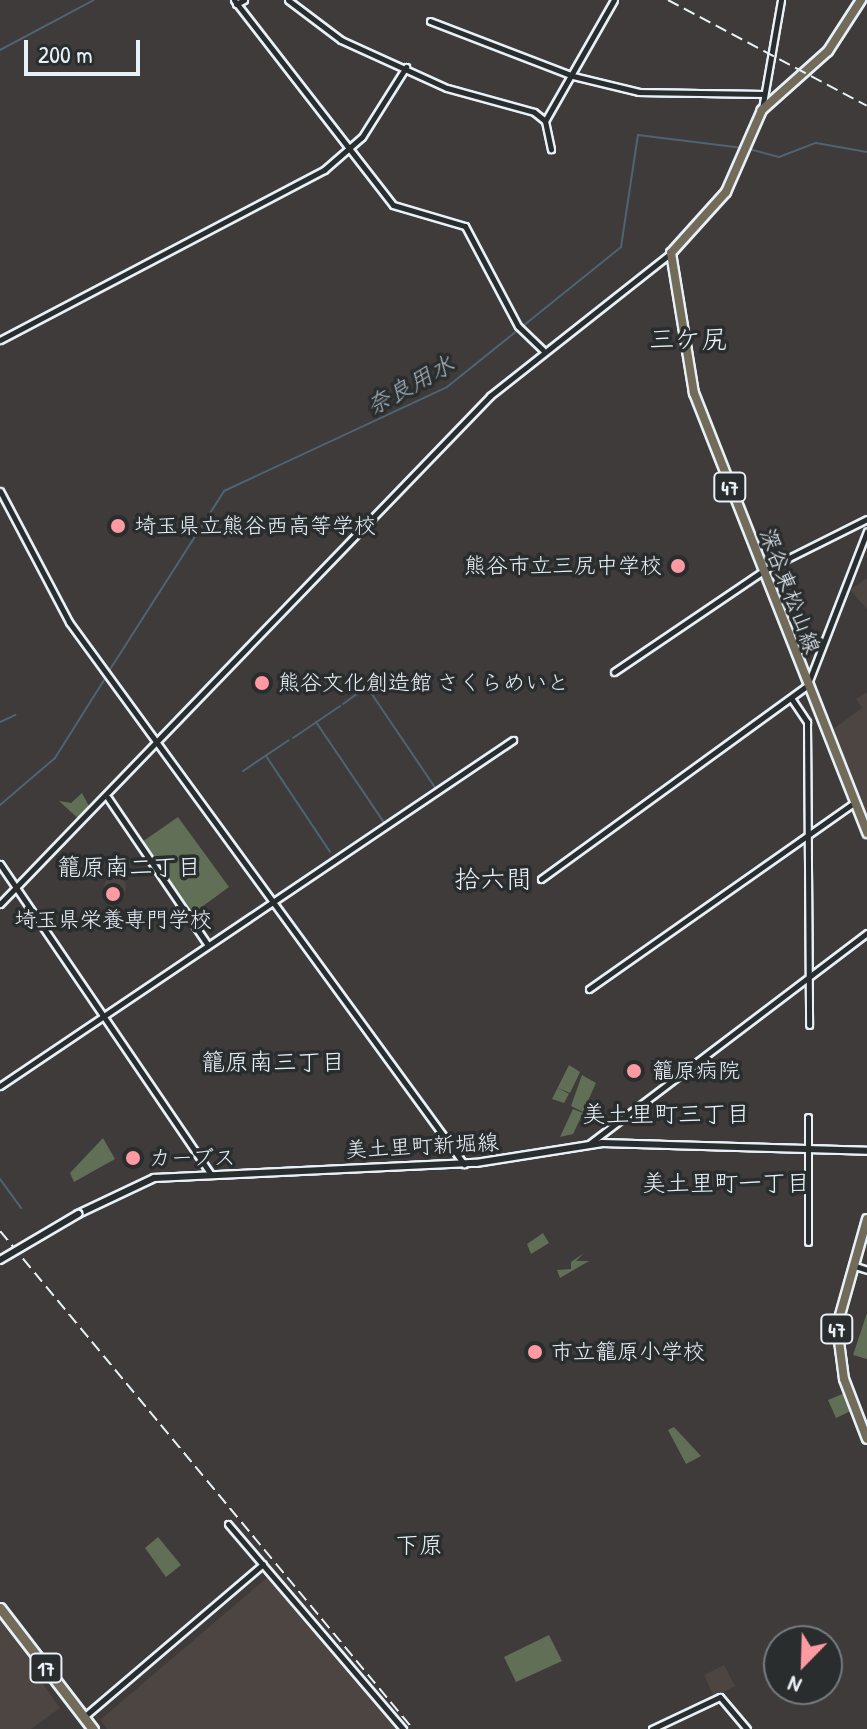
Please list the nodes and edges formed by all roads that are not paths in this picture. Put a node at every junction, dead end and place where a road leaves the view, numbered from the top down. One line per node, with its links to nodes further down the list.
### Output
1 (244, 0): 6 (street)
2 (288, 0): 8 (street)
3 (614, 0): 9 (street)
4 (781, 0): 10 (street)
5 (861, 0): 11 (main road)
6 (235, 2): 14 (street)
7 (430, 21): 9 (street)
8 (406, 67): 12 (street); 14 (street)
9 (573, 76): 10 (street); 12 (street)
10 (762, 94): 11 (street)
11 (762, 110): 15 (main road)
12 (545, 121): 13 (street)
13 (551, 149)
14 (349, 151): 16 (street); 17 (street)
15 (671, 253): 17 (street); 21 (main road, 深谷東松山線 / 47)
16 (0, 340)
17 (543, 350): 26 (street)
18 (0, 491): 26 (street)
19 (867, 519): 21 (street)
20 (867, 531): 23 (street)
21 (763, 571): 22 (street); 23 (main road, 深谷東松山線 / 47)
22 (614, 672)
23 (807, 686): 24 (street); 28 (main road, 深谷東松山線 / 47)
24 (791, 698): 30 (street); 32 (street)
25 (513, 740): 34 (street)
26 (160, 744): 27 (street); 34 (street)
27 (108, 798): 33 (street); 37 (street)
28 (855, 803): 29 (main road, 深谷東松山線 / 47); 30 (street)
29 (867, 833)
30 (807, 835): 38 (street); 39 (street)
31 (0, 864): 33 (street)
32 (541, 879)
33 (19, 891): 35 (street); 40 (street)
34 (274, 901): 37 (street); 47 (street)
35 (0, 904)
36 (867, 933): 38 (street)
37 (208, 945): 40 (street)
38 (808, 977): 41 (street); 44 (street)
39 (589, 989)
40 (103, 1016): 42 (street); 48 (street)
41 (809, 1025)
42 (0, 1086)
43 (808, 1117): 45 (street)
44 (589, 1144): 45 (main road, 美土里町新堀線); 47 (main road, 美土里町新堀線)
45 (808, 1149): 46 (main road, 美土里町新堀線); 50 (street)
46 (867, 1151)
47 (464, 1164): 48 (main road, 美土里町新堀線)
48 (211, 1174): 51 (main road, 美土里町新堀線, bridge)
49 (867, 1219): 52 (main road, 47)
50 (808, 1242)
51 (0, 1260)
52 (851, 1265): 53 (street); 54 (main road, 47)
53 (867, 1270)
54 (867, 1439)
55 (228, 1524): 56 (street)
56 (263, 1564): 58 (street); 60 (street)
57 (0, 1608): 58 (highway, 17)
58 (84, 1716): 59 (highway, 17)
59 (93, 1729)
60 (403, 1729)
61 (652, 1729): 62 (street)
62 (747, 1729)

